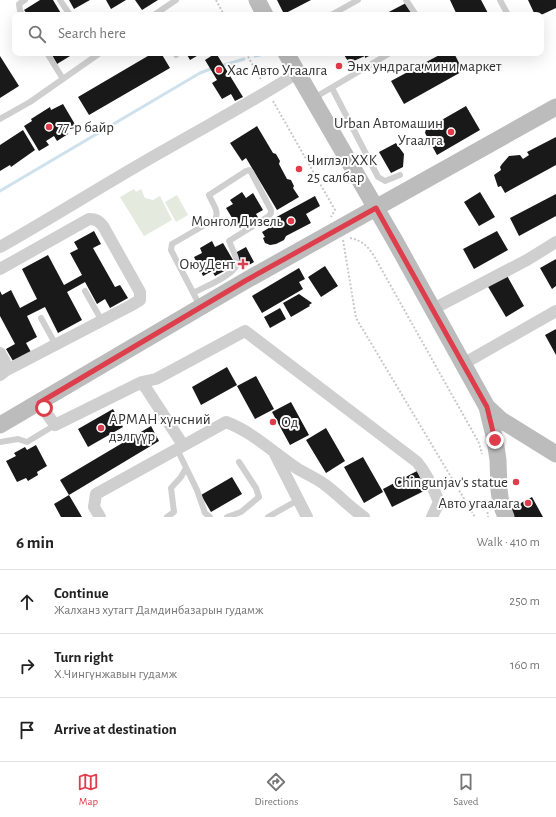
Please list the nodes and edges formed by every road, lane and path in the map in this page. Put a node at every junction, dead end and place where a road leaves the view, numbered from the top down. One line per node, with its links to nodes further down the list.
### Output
1 (25, 0): 9 (lane)
2 (60, 0): 10 (lane)
3 (176, 0): 11 (lane)
4 (216, 0): 12 (path)
5 (257, 0): 13 (main road)
6 (358, 0): 14 (lane)
7 (406, 0): 15 (lane)
8 (500, 0): 16 (lane)
9 (21, 12)
10 (68, 12)
11 (158, 12)
12 (222, 12)
13 (263, 12)
14 (336, 12)
15 (414, 12)
16 (506, 12)
17 (49, 56): 23 (lane)
18 (93, 56): 23 (lane)
19 (248, 56): 25 (path)
20 (288, 56): 22 (main road)
21 (385, 56): 24 (lane)
22 (297, 73): 25 (street); 26 (main road)
23 (63, 79): 28 (lane)
24 (332, 88): 26 (lane); 29 (lane)
25 (268, 92): 31 (path); 33 (street)
26 (313, 99): 30 (main road)
27 (556, 108): 30 (main road)
28 (0, 119)
29 (400, 174)
30 (376, 208): 36 (main road); 37 (main road)
31 (335, 210)
32 (556, 242): 37 (street)
33 (0, 246)
34 (0, 269): 40 (street)
35 (85, 291): 40 (lane)
36 (196, 300): 36 (lane); 46 (main road)
37 (433, 309): 43 (main road)
38 (556, 312): 43 (street)
39 (41, 318): 41 (lane)
40 (102, 320): 41 (street)
41 (56, 345): 44 (street)
42 (0, 353): 44 (street)
43 (463, 364): 47 (main road)
44 (2, 373)
45 (142, 382): 49 (street); 51 (street); 66 (street)
46 (39, 403): 48 (main road); 49 (street)
47 (487, 407): 54 (main road); 69 (main road)
48 (0, 425)
49 (55, 425): 50 (lane)
50 (0, 442)
51 (180, 447): 52 (street); 56 (lane); 59 (street)
52 (274, 450): 57 (street); 65 (street)
53 (482, 454): 67 (path)
54 (556, 454)
55 (239, 462): 62 (lane)
56 (186, 468): 60 (lane); 61 (lane)
57 (298, 500): 63 (lane); 64 (street)
58 (487, 503): 68 (path)
59 (100, 517)
60 (167, 517)
61 (210, 517)
62 (227, 517)
63 (268, 517)
64 (307, 517)
65 (364, 517)
66 (432, 517)
67 (475, 517)
68 (488, 517)
69 (506, 517)

